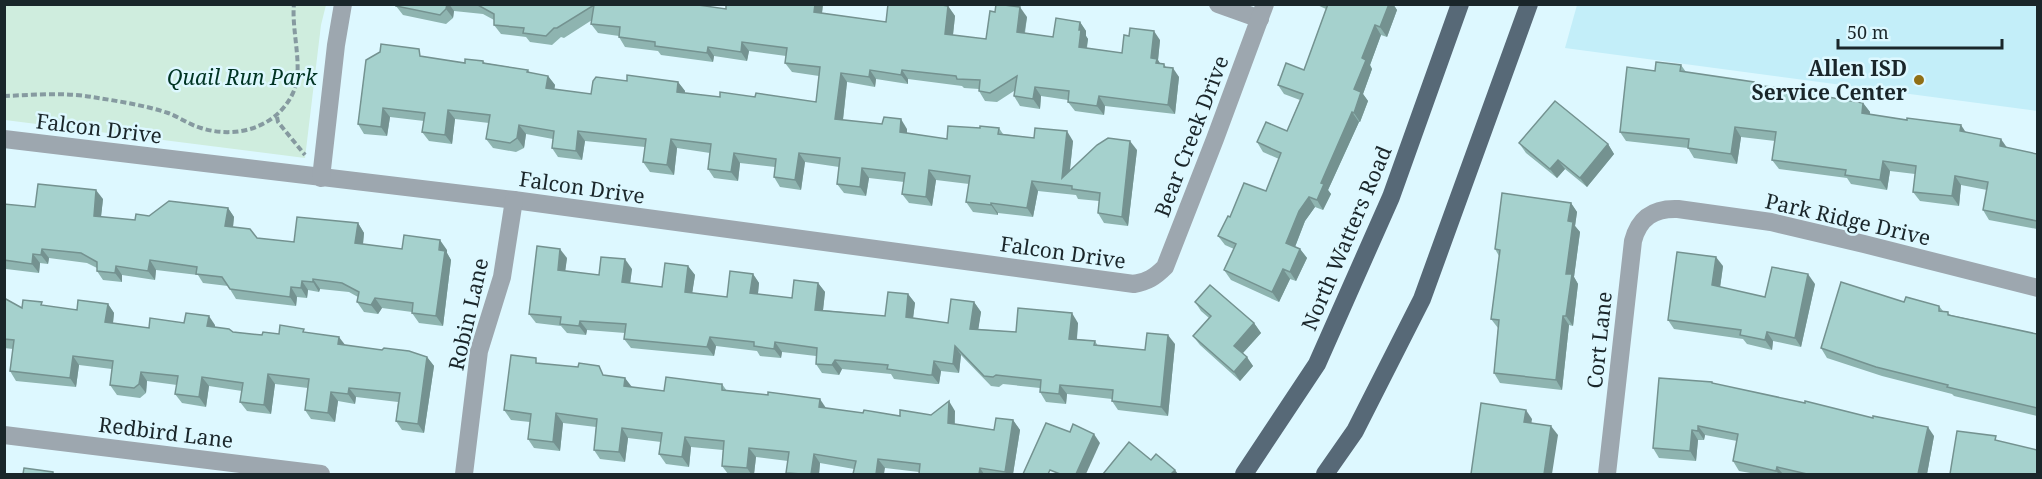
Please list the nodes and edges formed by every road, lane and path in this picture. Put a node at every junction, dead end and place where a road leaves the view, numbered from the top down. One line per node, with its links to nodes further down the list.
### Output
1 (294, 4): 8 (path)
2 (343, 4): 10 (street)
3 (1218, 4): 6 (street)
4 (1460, 4): 18 (main road, North Watters Road)
5 (1528, 4): 19 (main road)
6 (1263, 12): 13 (street, Bear Creek Drive)
7 (4, 96): 8 (path)
8 (277, 117): 10 (path)
9 (4, 139): 10 (street, Falcon Drive)
10 (321, 178): 11 (street, Falcon Drive)
11 (514, 200): 13 (street, Falcon Drive); 17 (street, Robin Lane)
12 (1648, 216): 14 (street, Park Ridge Drive); 20 (street, Cort Lane)
13 (1151, 279)
14 (2037, 288)
15 (4, 435): 16 (street, Redbird Lane)
16 (321, 474)
17 (464, 474)
18 (1244, 474)
19 (1325, 474)
20 (1607, 474)

